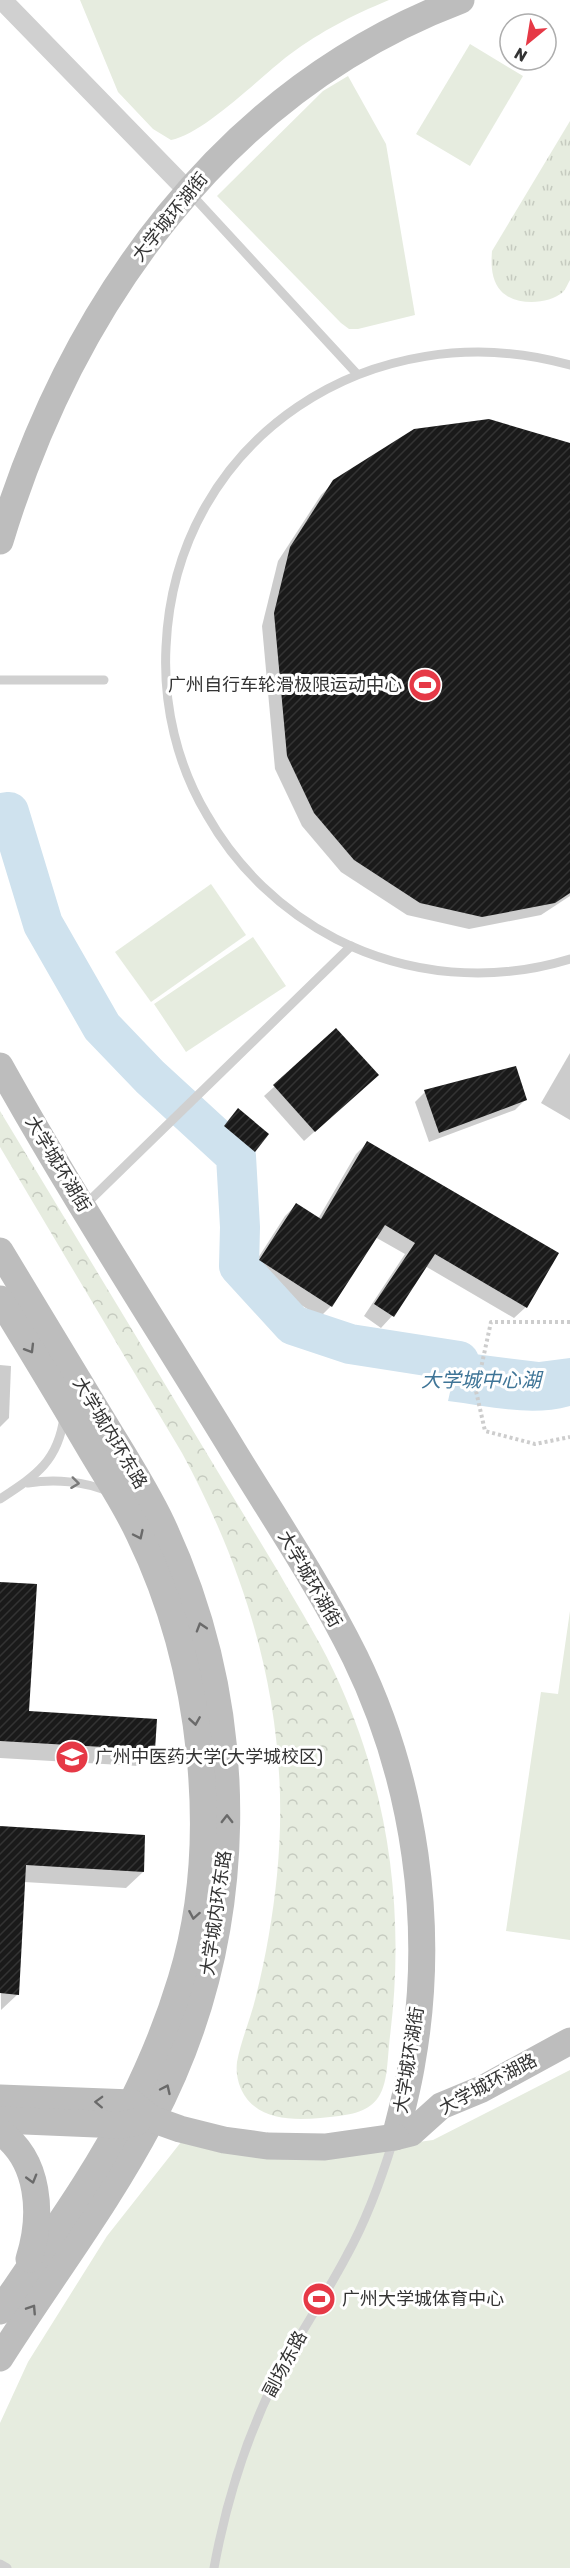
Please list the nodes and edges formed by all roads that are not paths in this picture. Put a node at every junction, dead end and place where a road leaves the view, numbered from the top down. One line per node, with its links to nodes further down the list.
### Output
1 (2, 0): 3 (street)
2 (461, 0): 3 (main road, 大学城环湖街)
3 (187, 190): 5 (lane); 6 (main road, 大学城环湖街)
4 (570, 365): 5 (lane)
5 (357, 374): 9 (lane)
6 (0, 541)
7 (0, 680): 8 (lane)
8 (104, 680)
9 (351, 946): 10 (lane); 12 (lane)
10 (567, 963)
11 (0, 1066): 12 (main road, 大学城环湖街)
12 (83, 1206): 24 (main road, 大学城环湖街)
13 (0, 1251): 21 (main road, 大学城内环东路, one-way to 13)
14 (0, 1299): 15 (main road, 大学城内环东路, one-way to 15)
15 (65, 1406): 16 (lane); 18 (main road, 大学城内环东路)
16 (26, 1483): 17 (lane); 18 (lane, one-way to 18)
17 (0, 1499)
18 (120, 1499): 21 (main road, 大学城内环东路, one-way to 21)
19 (570, 2041): 24 (main road, 大学城环湖路)
20 (0, 2098): 21 (main road, one-way to 20)
21 (135, 2116): 22 (main road); 24 (main road); 25 (main road, 大学城内环东路); 27 (main road, 大学城内环东路, one-way to 21)
22 (0, 2120)
23 (0, 2132): 25 (main road, one-way to 25)
24 (403, 2135): 30 (lane, 副场东路)
25 (23, 2276): 26 (main road, 大学城内环东路)
26 (0, 2311)
27 (0, 2358)
28 (0, 2564): 29 (lane)
29 (7, 2568)
30 (214, 2568)

